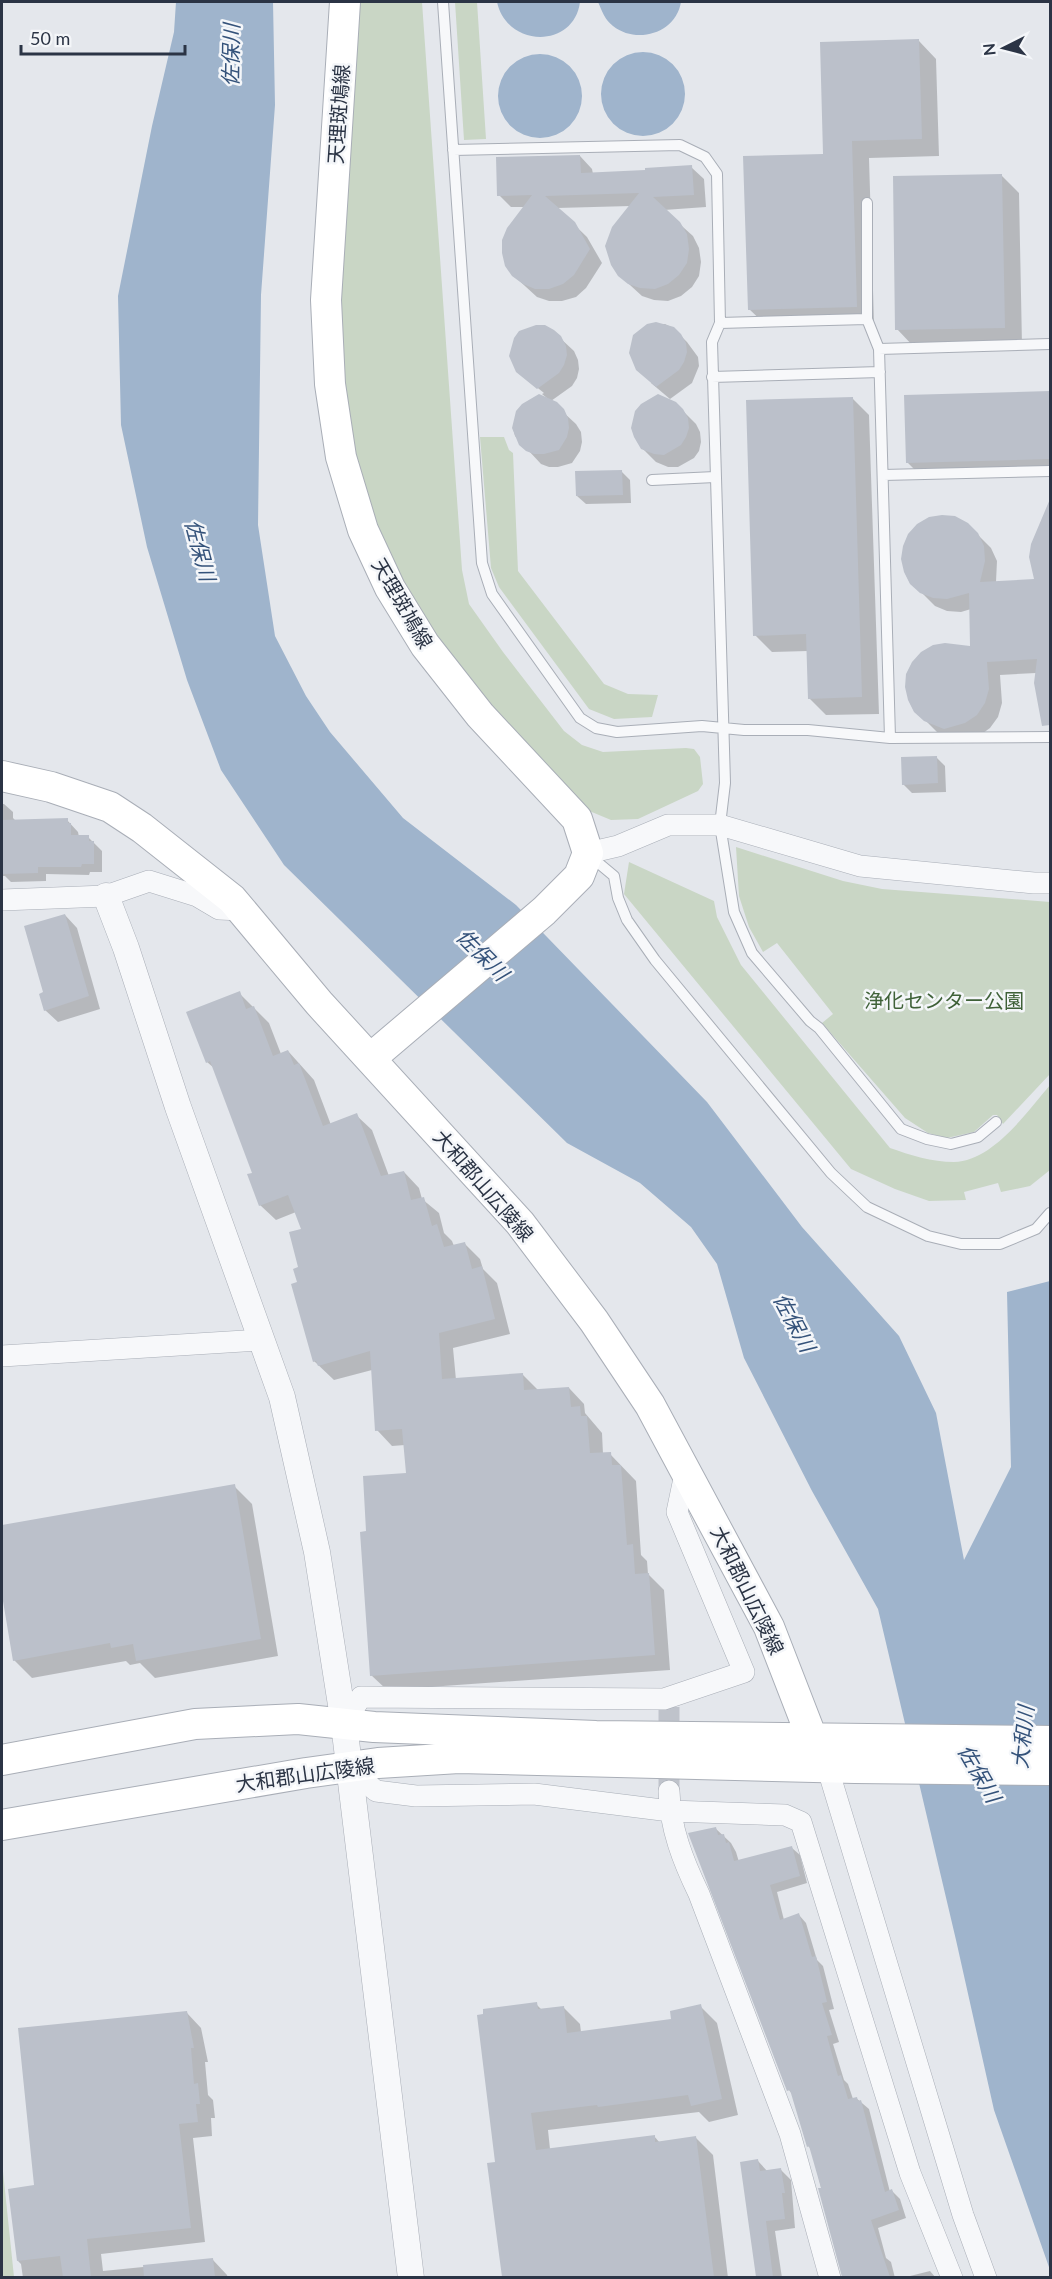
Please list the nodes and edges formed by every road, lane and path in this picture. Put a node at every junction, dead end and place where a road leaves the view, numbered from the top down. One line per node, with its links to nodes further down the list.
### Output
1 (345, 2): 20 (main road, 天理斑鳩線)
2 (443, 2): 3 (lane)
3 (453, 150): 6 (lane); 15 (lane)
4 (867, 203): 5 (lane)
5 (867, 319): 6 (lane); 8 (lane)
6 (720, 323): 10 (lane)
7 (1050, 344): 8 (lane)
8 (879, 349): 9 (lane)
9 (880, 372): 10 (lane); 12 (lane)
10 (712, 376): 13 (lane)
11 (1050, 471): 12 (lane)
12 (883, 475): 17 (lane)
13 (715, 477): 14 (lane); 15 (lane)
14 (652, 480)
15 (722, 728): 17 (lane); 19 (lane)
16 (1050, 737): 17 (lane)
17 (890, 738)
18 (2, 776): 24 (main road, 大和郡山広陵線)
19 (720, 825): 20 (street); 21 (street); 26 (lane)
20 (588, 854): 25 (main road); 27 (lane)
21 (1050, 883)
22 (106, 896): 23 (street); 24 (street); 28 (street)
23 (2, 900)
24 (241, 910): 25 (main road, 大和郡山広陵線)
25 (371, 1058): 30 (main road, 大和郡山広陵線)
26 (996, 1122)
27 (1050, 1214)
28 (261, 1340): 29 (street); 31 (street)
29 (2, 1356)
30 (686, 1469): 31 (street); 32 (main road, 大和郡山広陵線)
31 (344, 1724): 32 (main road, 大和郡山広陵線); 34 (main road, 大和郡山広陵線); 36 (street)
32 (812, 1738): 33 (main road, 大和郡山広陵線); 35 (main road, 大和郡山広陵線)
33 (1050, 1741)
34 (2, 1760)
35 (841, 1767): 36 (main road, 大和郡山広陵線); 37 (main road, 大和郡山広陵線); 43 (street)
36 (350, 1768): 38 (street); 39 (main road, 大和郡山広陵線); 40 (street)
37 (1050, 1770)
38 (670, 1801): 41 (street); 42 (street)
39 (2, 1825)
40 (411, 2277)
41 (830, 2277)
42 (952, 2277)
43 (986, 2277)

